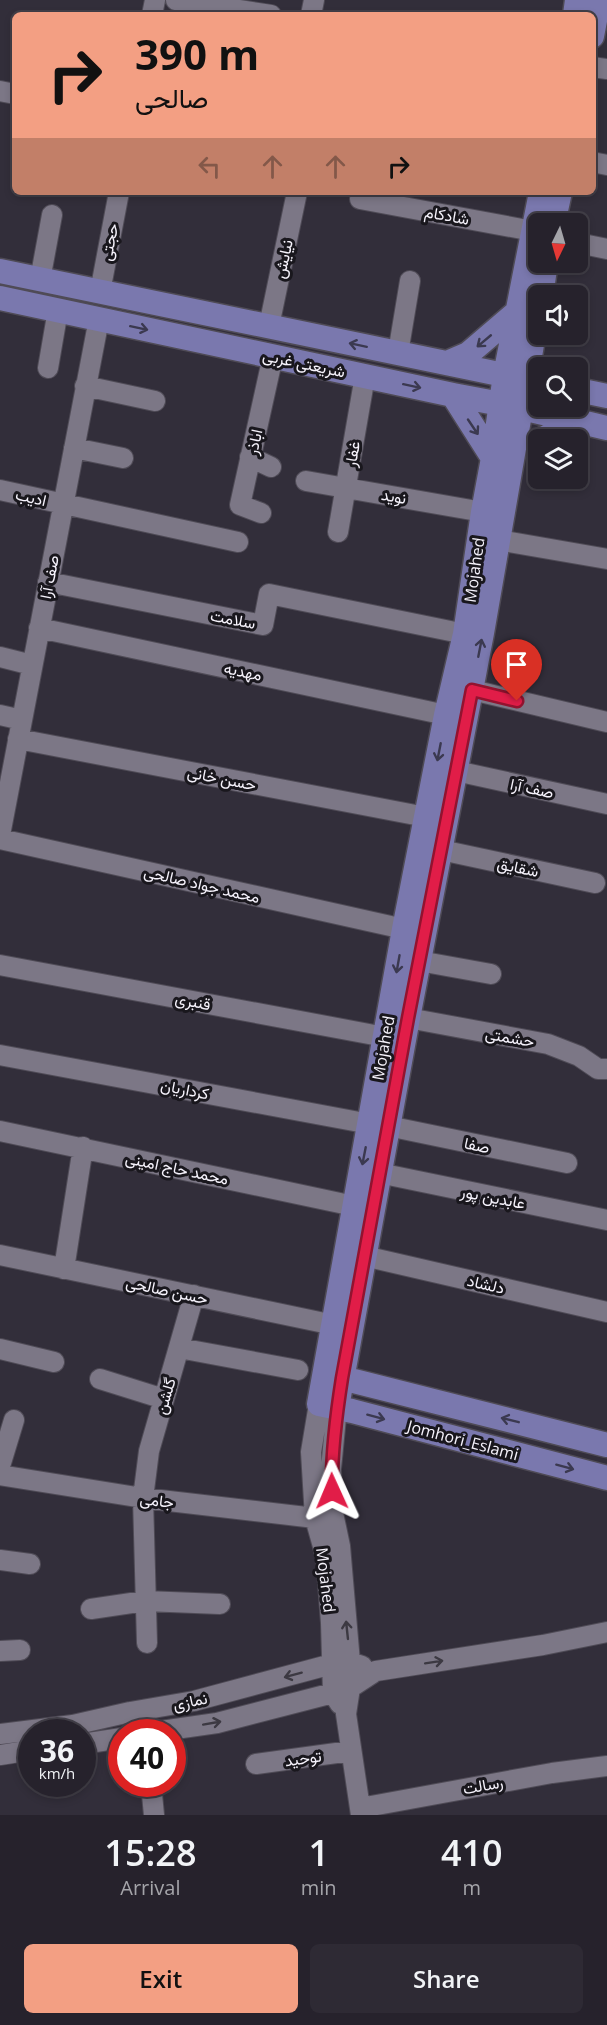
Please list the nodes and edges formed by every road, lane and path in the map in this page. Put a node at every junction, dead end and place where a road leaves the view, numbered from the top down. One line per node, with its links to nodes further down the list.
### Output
1 (176, 0): 3 (street)
2 (599, 0): 4 (main road)
3 (252, 12)
4 (596, 15)
5 (118, 195): 19 (street, حجتی)
6 (296, 195): 24 (street, نیایش)
7 (541, 195): 10 (main road)
8 (559, 195): 11 (main road)
9 (360, 199): 13 (street, شادکام)
10 (542, 213)
11 (550, 213)
12 (52, 214): 17 (street)
13 (528, 225)
14 (588, 245): 15 (street)
15 (607, 249)
16 (0, 271): 17 (main road, شریعتی غربی)
17 (40, 280): 19 (main road, شریعتی غربی)
18 (410, 281): 25 (street)
19 (100, 292): 24 (main road, شریعتی غربی)
20 (0, 298): 21 (main road, شریعتی غربی)
21 (58, 310): 23 (main road, شریعتی غربی); 28 (street)
22 (528, 311): 27 (main road, one-way to 27); 30 (main road, Mojahed)
23 (99, 319): 26 (main road, شریعتی غربی, one-way to 26); 31 (street, صف آرا)
24 (269, 326): 25 (main road, شریعتی غربی, one-way to 24)
25 (398, 353): 27 (main road, شریعتی غربی)
26 (273, 356): 29 (main road, شریعتی غربی); 44 (street, اباذر)
27 (447, 363): 30 (main road, شریعتی غربی)
28 (48, 368)
29 (365, 376): 32 (main road, شریعتی غربی, one-way to 32); 49 (street, غفار)
30 (523, 379): 37 (main road, Mojahed)
31 (85, 386): 35 (street); 43 (street, صف آرا)
32 (453, 395): 37 (main road, شریعتی غربی); 47 (main road, one-way to 47)
33 (607, 396): 34 (main road, شریعتی غربی)
34 (588, 399)
35 (155, 401)
36 (528, 405): 37 (main road, شریعتی غربی)
37 (512, 406): 47 (main road, Mojahed)
38 (588, 411): 40 (main road, شریعتی غربی)
39 (562, 417): 41 (main road)
40 (607, 428)
41 (550, 429)
42 (528, 447): 47 (main road)
43 (74, 448): 45 (street); 51 (street, صف آرا)
44 (250, 457): 46 (street); 53 (street, اباذر)
45 (123, 458)
46 (271, 467)
47 (500, 474): 52 (main road, Mojahed); 55 (main road)
48 (306, 481): 49 (street, نوید)
49 (346, 488): 52 (street, نوید); 54 (street, غفار)
50 (0, 489): 51 (street, ادیب)
51 (63, 504): 56 (street, ادیب); 58 (street, صف آرا)
52 (483, 512): 60 (main road, Mojahed)
53 (261, 513)
54 (338, 532)
55 (498, 540): 57 (street); 63 (main road, one-way to 55)
56 (238, 542)
57 (607, 559)
58 (48, 582): 59 (street, صف آرا); 60 (street, سلامت)
59 (39, 628): 62 (street, صف آرا); 65 (street, مهدیه)
60 (465, 634): 65 (main road, Mojahed)
61 (0, 657): 62 (street)
62 (32, 664): 67 (street, صف آرا)
63 (472, 690): 66 (street); 68 (main road)
64 (0, 715): 67 (street, حسن خانی)
65 (446, 715): 70 (main road, Mojahed, one-way to 70)
66 (607, 722)
67 (20, 730): 70 (street, حسن خانی); 71 (street, صف آرا)
68 (456, 771): 69 (street, صف آرا); 72 (main road)
69 (607, 804)
70 (426, 817): 74 (main road, Mojahed)
71 (0, 837): 74 (street, محمد جواد صالحی)
72 (441, 850): 73 (street, شقایق); 75 (main road)
73 (595, 883)
74 (404, 929): 79 (main road, Mojahed, one-way to 79)
75 (419, 961): 77 (street); 78 (main road)
76 (0, 965): 79 (street, قنبری)
77 (491, 974)
78 (408, 1018): 81 (street, حشمتی); 82 (main road)
79 (385, 1037): 82 (main road, Mojahed)
80 (0, 1055): 82 (street, کرداریان)
81 (607, 1070)
82 (379, 1125): 85 (street, صفا); 86 (main road); 87 (main road, Mojahed, one-way to 87)
83 (0, 1131): 84 (street, محمد حاج امینی)
84 (83, 1147): 87 (street, محمد حاج امینی); 91 (street)
85 (567, 1163)
86 (379, 1173): 88 (street, عابدین پور); 90 (main road)
87 (354, 1206): 94 (main road, Mojahed)
88 (607, 1220)
89 (0, 1256): 91 (street, حسن صالحی)
90 (364, 1256): 93 (street, دلشاد); 99 (main road)
91 (64, 1269): 92 (street, حسن صالحی)
92 (194, 1295): 94 (street, حسن صالحی); 95 (street, گلشن)
93 (607, 1312)
94 (334, 1325): 99 (main road, Mojahed)
95 (179, 1348): 98 (street); 101 (street, گلشن)
96 (0, 1349): 97 (street)
97 (54, 1362)
98 (298, 1370)
99 (333, 1376): 102 (main road); 104 (main road, Jomhori_Eslami, one-way to 99)
100 (99, 1379): 101 (street)
101 (164, 1399): 108 (street, گلشن)
102 (328, 1406): 107 (main road, Jomhori_Eslami, one-way to 107); 109 (street, Mojahed); 119 (street, one-way to 102)
103 (14, 1420): 105 (street)
104 (607, 1445)
105 (0, 1466)
106 (0, 1475): 108 (street, جامی)
107 (607, 1478)
108 (143, 1498): 109 (street, جامی); 112 (street, گلشن)
109 (315, 1518): 119 (street, Mojahed)
110 (0, 1560): 111 (street)
111 (30, 1564)
112 (145, 1601): 113 (street); 114 (street); 116 (street, گلشن)
113 (220, 1604)
114 (91, 1609)
115 (607, 1632): 120 (street, نمازی, one-way to 115)
116 (147, 1643)
117 (20, 1650): 118 (street)
118 (0, 1651)
119 (341, 1663): 120 (street, نمازی); 121 (street); 123 (street, نمازی, one-way to 123)
120 (376, 1671): 121 (street, نمازی)
121 (341, 1691): 122 (street, نمازی, one-way to 121); 124 (street)
122 (186, 1727)
123 (0, 1734)
124 (351, 1751): 127 (street, توحید); 130 (street)
125 (18, 1752): 126 (street)
126 (0, 1755)
127 (256, 1764)
128 (607, 1766): 130 (street, رسالت)
129 (152, 1797): 131 (street)
130 (361, 1811)
131 (154, 1815)

